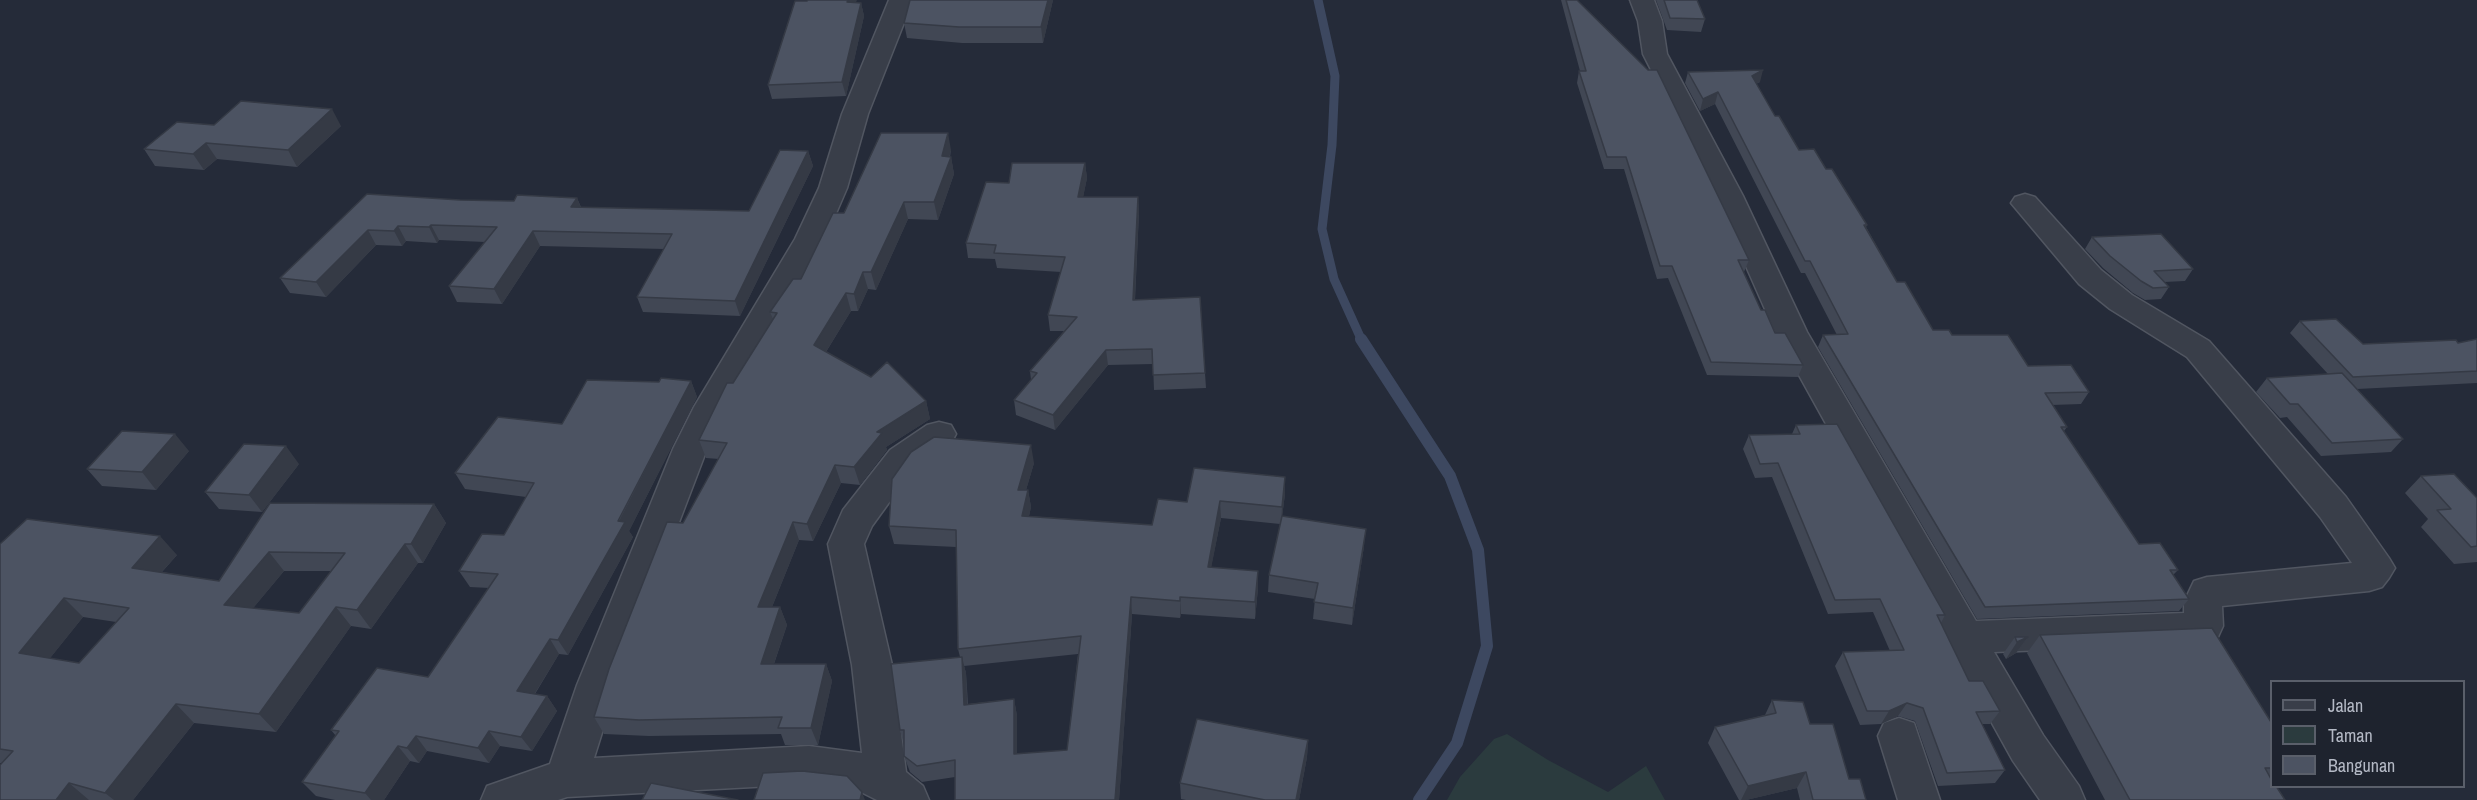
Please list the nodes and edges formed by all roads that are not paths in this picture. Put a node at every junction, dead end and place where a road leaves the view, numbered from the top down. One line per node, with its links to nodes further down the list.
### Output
1 (901, 0): 7 (street)
2 (1642, 0): 5 (street)
3 (2025, 203): 5 (street)
4 (939, 434): 8 (street)
5 (1966, 637): 11 (street)
6 (1899, 736): 10 (street)
7 (567, 778): 8 (street); 9 (street)
8 (897, 790)
9 (502, 800)
10 (1919, 800)
11 (2064, 800)

